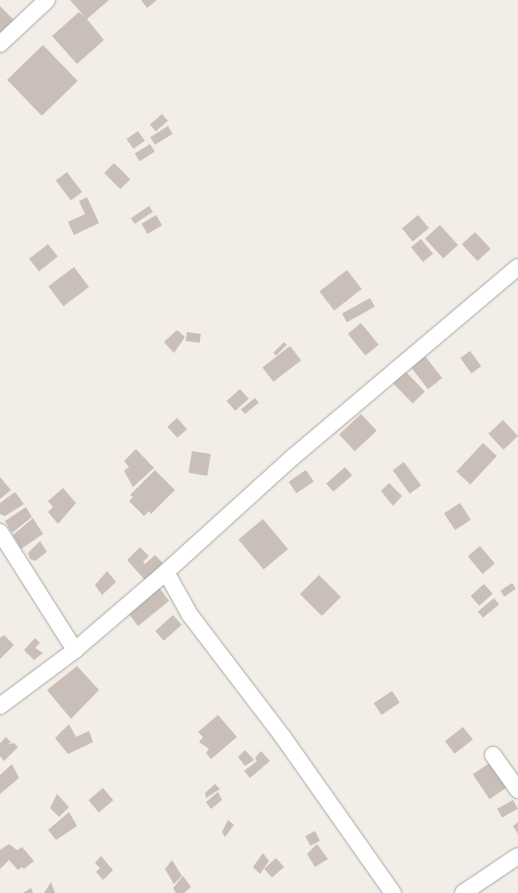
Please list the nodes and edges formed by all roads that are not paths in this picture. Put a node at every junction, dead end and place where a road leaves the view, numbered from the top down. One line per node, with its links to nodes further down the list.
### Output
1 (47, 0): 2 (street)
2 (0, 44)
3 (518, 267): 5 (street)
4 (0, 532): 6 (street)
5 (166, 572): 6 (street); 11 (street)
6 (75, 650): 7 (street)
7 (0, 706)
8 (493, 755): 9 (street)
9 (518, 790)
10 (518, 856): 12 (street)
11 (393, 893)
12 (463, 893)

